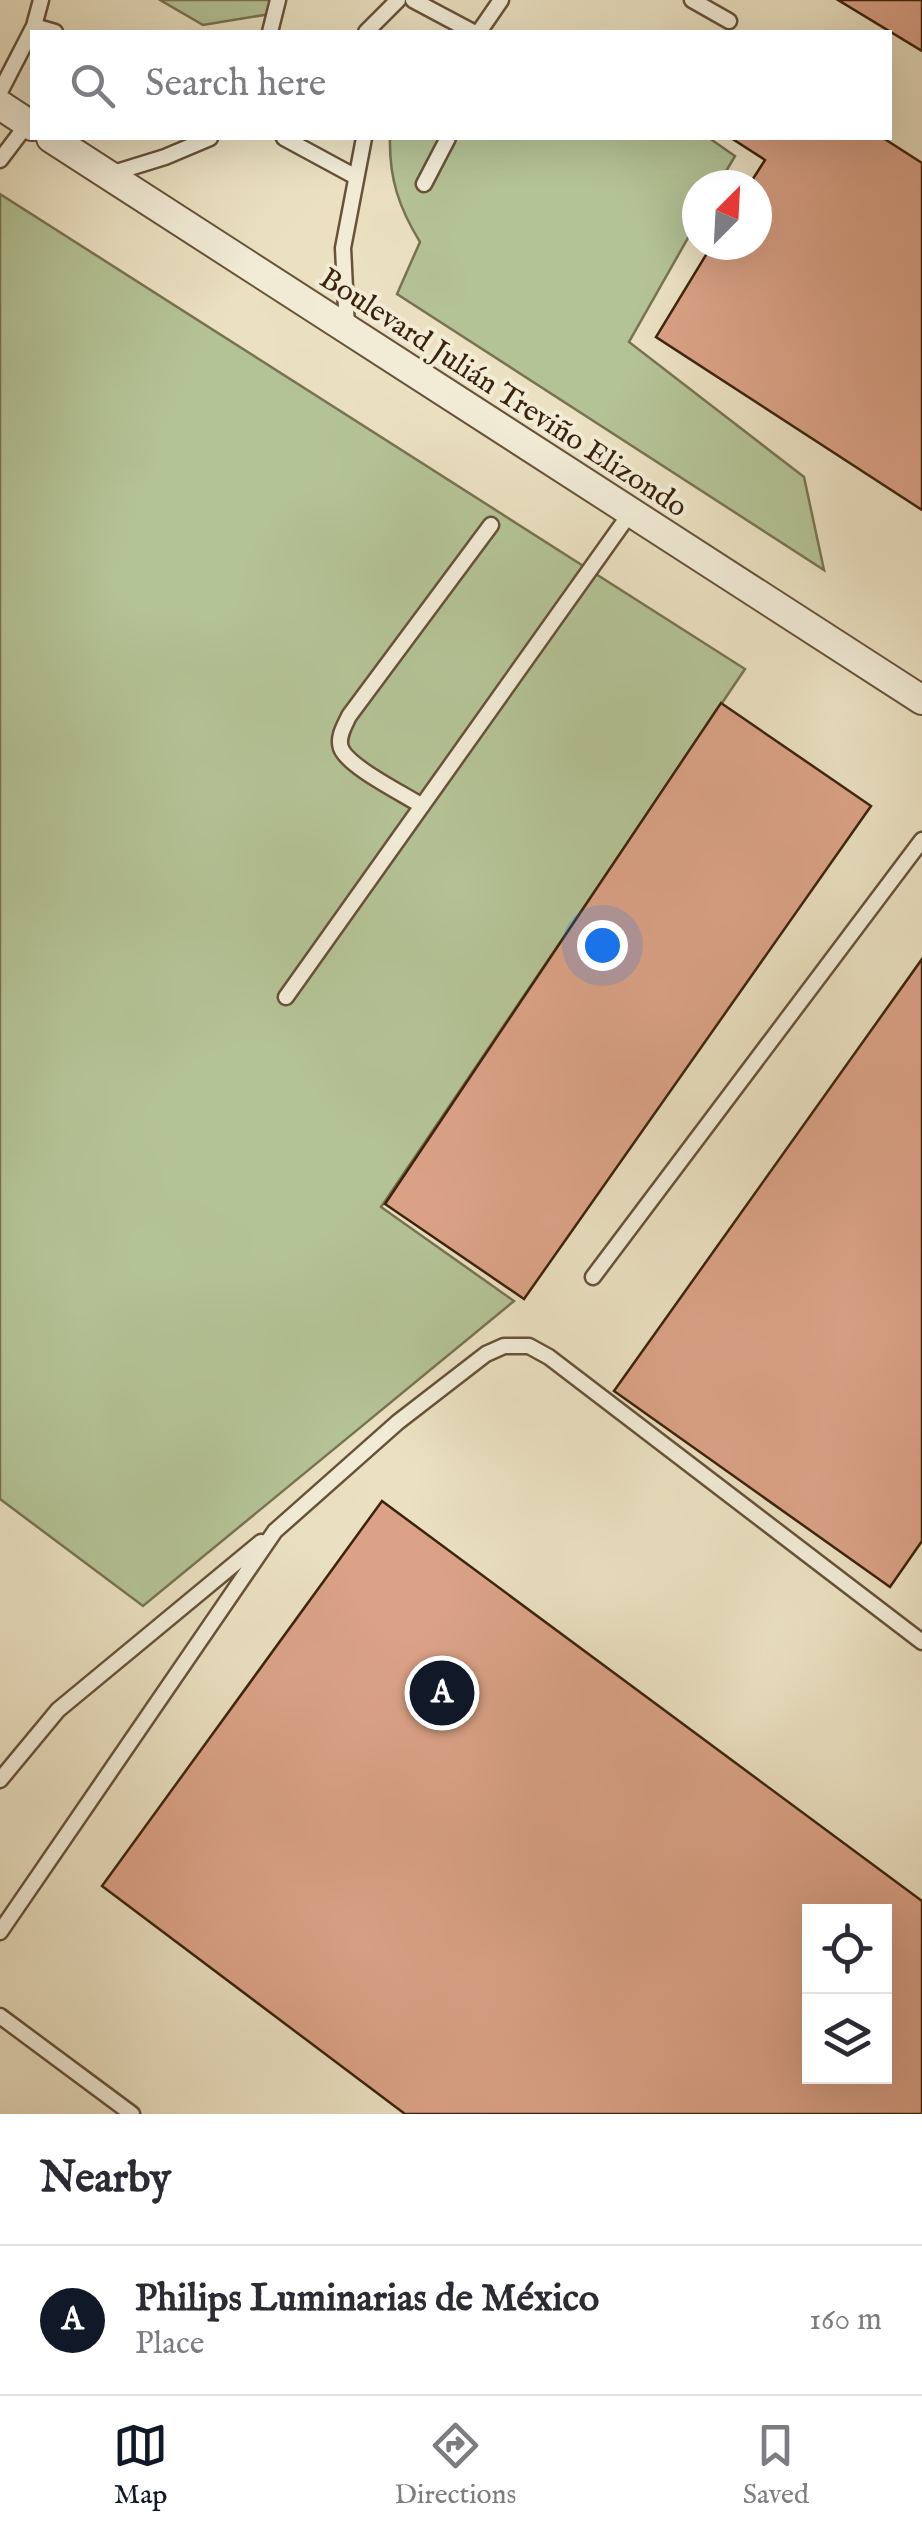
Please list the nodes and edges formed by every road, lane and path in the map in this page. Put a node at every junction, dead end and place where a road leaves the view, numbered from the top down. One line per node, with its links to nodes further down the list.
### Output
1 (41, 0): 8 (lane)
2 (278, 0): 11 (lane)
3 (398, 0): 12 (lane)
4 (413, 0): 13 (lane)
5 (501, 0): 14 (lane)
6 (692, 0): 7 (lane)
7 (730, 21)
8 (34, 26): 9 (lane); 10 (lane)
9 (32, 30)
10 (49, 30)
11 (270, 30)
12 (372, 30)
13 (472, 30)
14 (478, 30)
15 (30, 34): 16 (lane)
16 (0, 92)
17 (0, 104): 18 (street, Boulevard Julián Treviño Elizondo)
18 (30, 124)
19 (30, 135): 25 (lane)
20 (55, 140): 26 (street, Boulevard Julián Treviño Elizondo)
21 (205, 140): 26 (lane)
22 (288, 140): 27 (lane)
23 (364, 140): 27 (lane)
24 (447, 140): 28 (lane)
25 (0, 160)
26 (110, 174): 29 (street, Boulevard Julián Treviño Elizondo)
27 (356, 177): 29 (lane)
28 (424, 184)
29 (346, 328): 30 (street, Boulevard Julián Treviño Elizondo)
30 (631, 512): 32 (street, Boulevard Julián Treviño Elizondo); 33 (lane)
31 (491, 525): 33 (lane)
32 (922, 700)
33 (422, 806): 35 (lane)
34 (922, 840): 36 (lane)
35 (286, 998)
36 (593, 1277)
37 (275, 1531): 38 (lane); 39 (lane); 40 (lane)
38 (922, 1642)
39 (0, 1780)
40 (0, 1932)
41 (0, 2016): 42 (lane)
42 (132, 2114)

